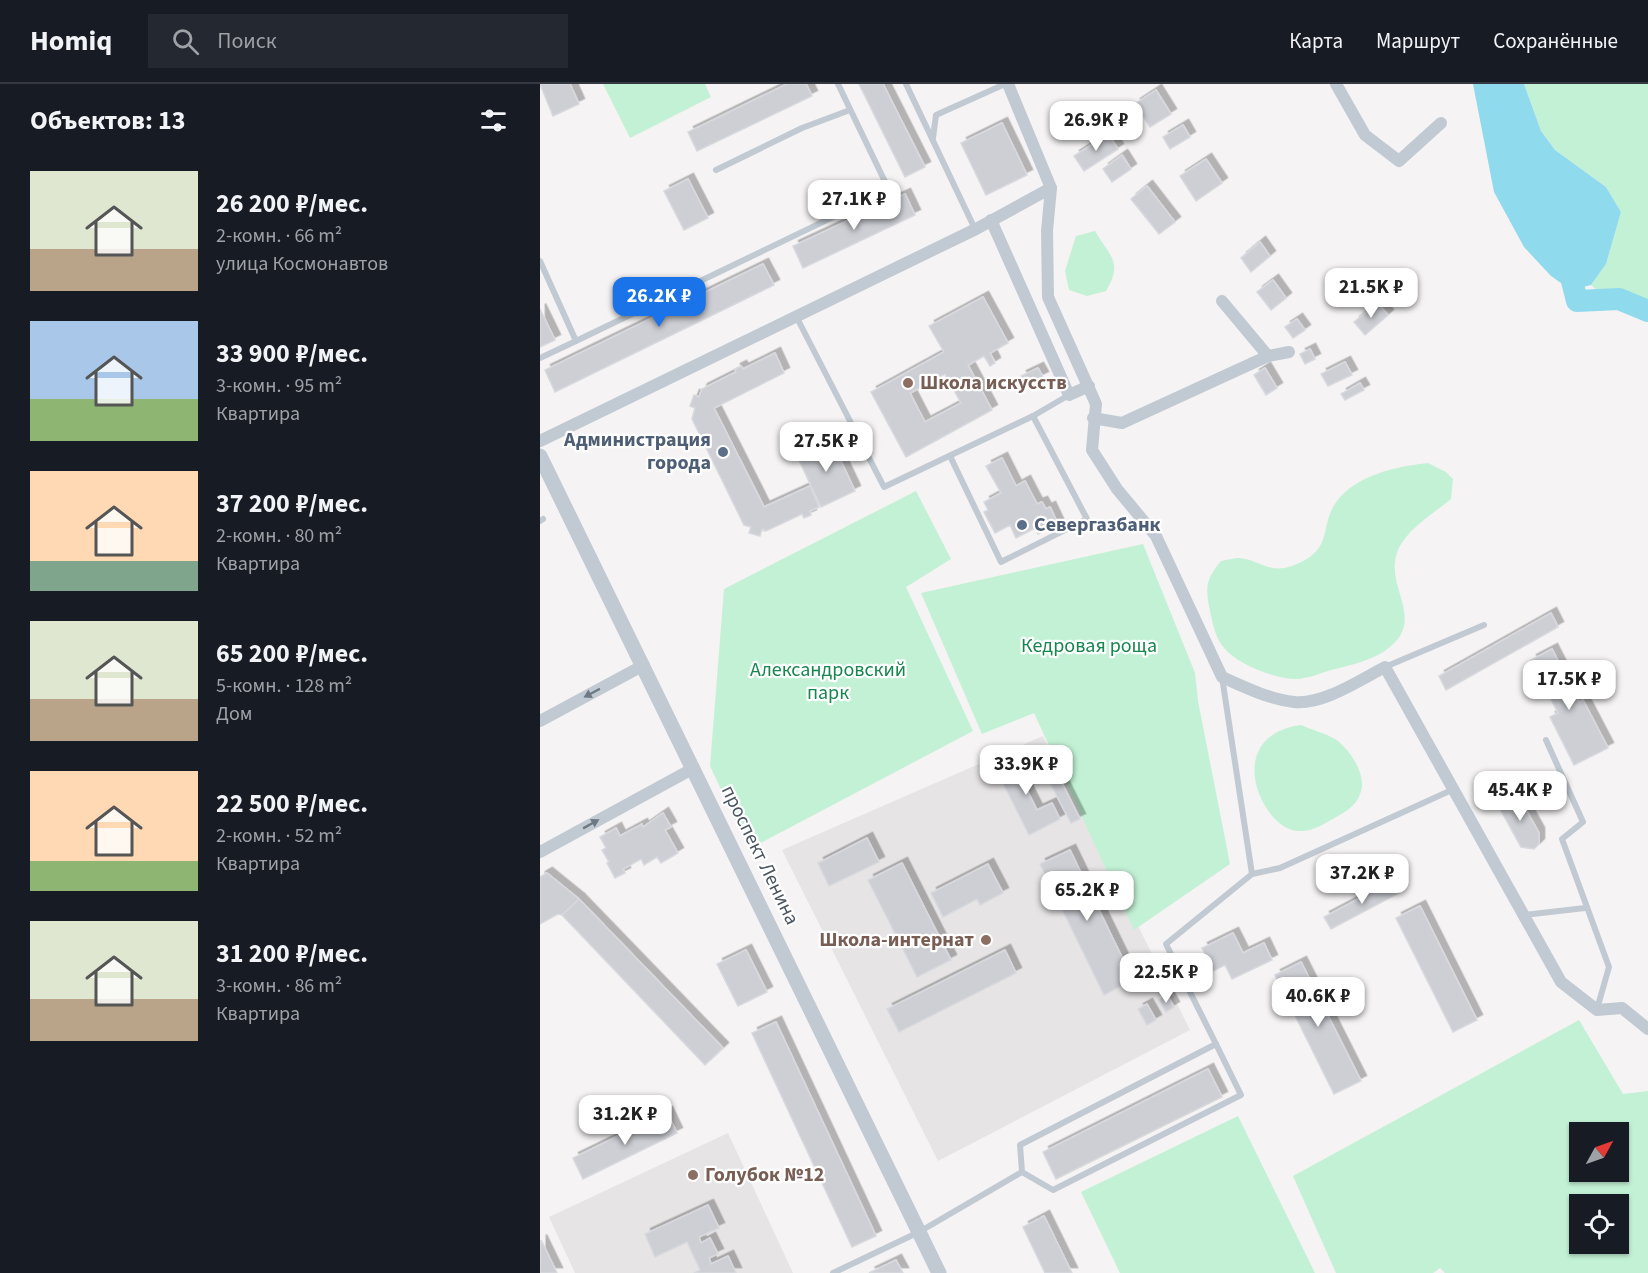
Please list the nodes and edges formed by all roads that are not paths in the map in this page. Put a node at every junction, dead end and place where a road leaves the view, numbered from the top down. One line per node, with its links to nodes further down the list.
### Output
1 (838, 84): 5 (lane)
2 (906, 84): 7 (lane)
3 (1006, 84): 7 (lane); 9 (street)
4 (1336, 84): 6 (street)
5 (850, 110): 8 (lane); 15 (lane)
6 (1441, 123)
7 (933, 139): 11 (lane)
8 (716, 170)
9 (1050, 188): 10 (street); 19 (street)
10 (992, 220): 11 (street); 20 (street)
11 (976, 229): 14 (street)
12 (540, 261): 15 (lane)
13 (1222, 300): 17 (street)
14 (797, 318): 23 (street); 25 (lane)
15 (576, 341): 18 (lane)
16 (1289, 351): 17 (street)
17 (1268, 356): 22 (street)
18 (540, 358)
19 (1089, 386): 20 (street); 22 (street)
20 (1069, 395): 21 (lane)
21 (1033, 416): 25 (lane); 25 (lane)
22 (1093, 418): 29 (street)
23 (540, 441)
24 (540, 456): 27 (street, проспект Ленина)
25 (950, 456)
26 (1484, 625): 28 (lane)
27 (644, 665): 30 (street, one-way to 30); 32 (street, проспект Ленина)
28 (1385, 667): 29 (street); 33 (street)
29 (1222, 677): 35 (lane)
30 (540, 721)
31 (1546, 740): 36 (lane)
32 (694, 768): 34 (street, one-way to 32); 42 (street, проспект Ленина)
33 (1455, 789): 35 (lane); 37 (street)
34 (540, 852)
35 (1252, 874): 40 (lane)
36 (1585, 908): 37 (lane); 38 (lane)
37 (1524, 915): 38 (street)
38 (1597, 1010): 39 (street)
39 (1648, 1029)
40 (1216, 1044): 41 (lane); 41 (lane)
41 (1022, 1172): 42 (lane)
42 (919, 1232): 43 (lane); 44 (street, проспект Ленина)
43 (832, 1273)
44 (939, 1273)

